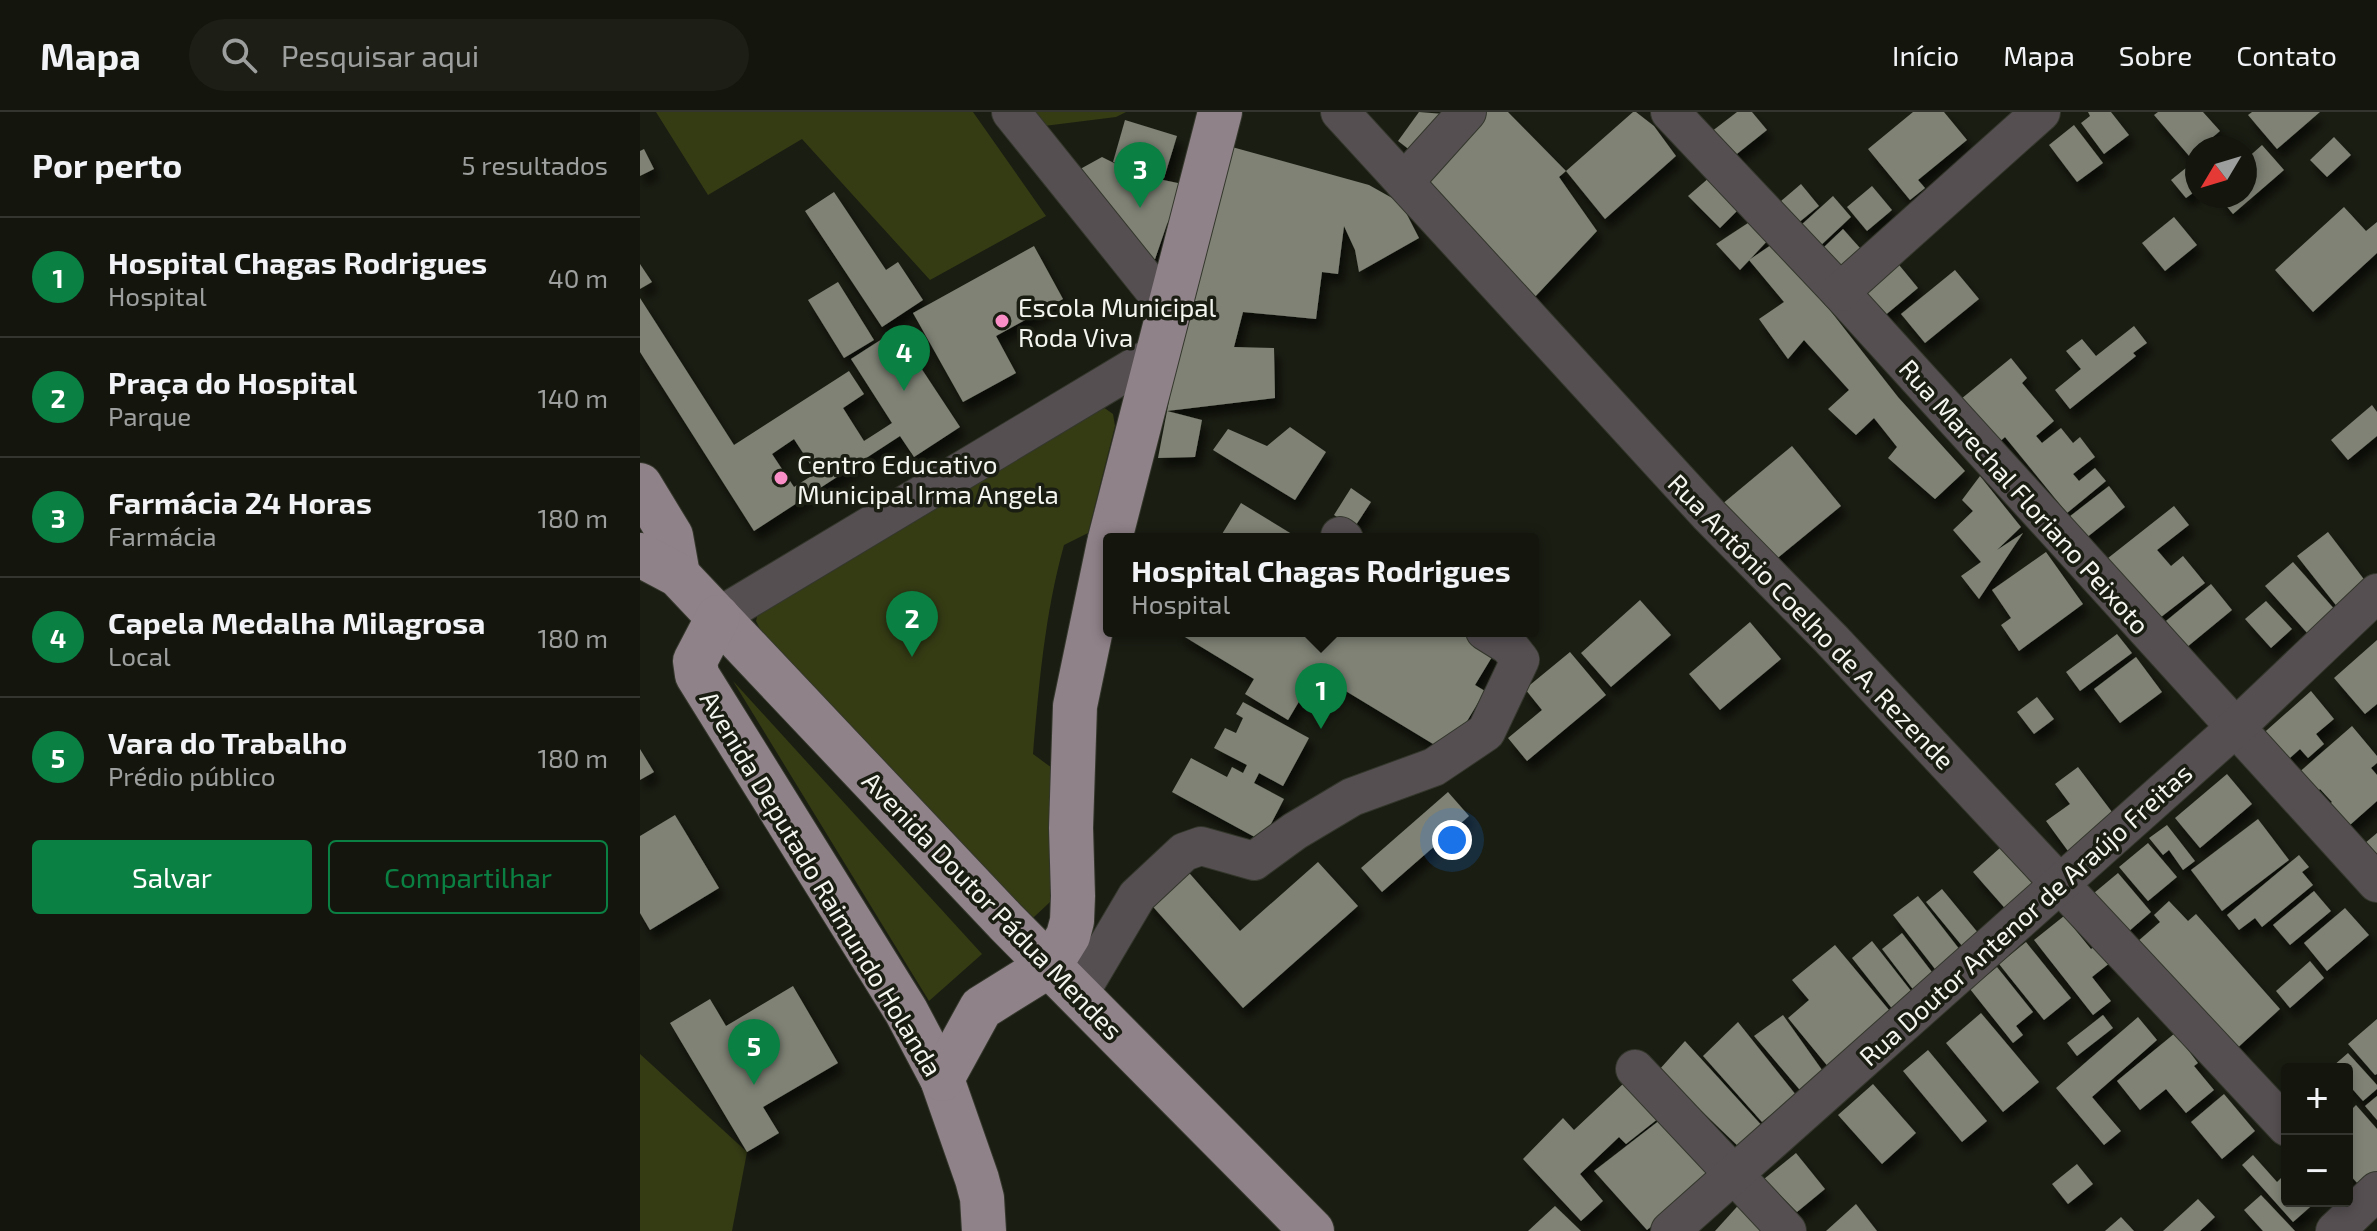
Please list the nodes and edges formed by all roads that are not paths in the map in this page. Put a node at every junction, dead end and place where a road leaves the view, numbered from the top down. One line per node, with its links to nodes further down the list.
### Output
1 (1011, 112): 9 (street)
2 (1220, 112): 9 (main road)
3 (1340, 112): 7 (street, Rua Antônio Coelho de A. Rezende)
4 (1467, 112): 7 (street)
5 (1670, 112): 8 (street, Rua Marechal Floriano Peixoto)
6 (2041, 112): 8 (street)
7 (1404, 182): 19 (street, Rua Antônio Coelho de A. Rezende)
8 (1840, 292): 18 (street, Rua Marechal Floriano Peixoto)
9 (1170, 310): 10 (main road)
10 (1158, 353): 12 (main road); 16 (street)
11 (640, 485): 13 (main road)
12 (1111, 533)
13 (658, 556): 16 (main road, Avenida Doutor Pádua Mendes)
14 (1103, 570): 21 (main road)
15 (2377, 593): 18 (street, Rua Doutor Antenor de Araújo Freitas)
16 (718, 617): 21 (main road, Avenida Doutor Pádua Mendes); 23 (main road, Avenida Deputado Raimundo Holanda)
17 (1495, 637): 21 (street)
18 (2235, 728): 19 (street, Rua Doutor Antenor de Araújo Freitas); 20 (street, Rua Marechal Floriano Peixoto)
19 (2059, 883): 26 (street, Rua Antônio Coelho de A. Rezende); 27 (street, Rua Doutor Antenor de Araújo Freitas)
20 (2377, 883)
21 (1065, 979): 22 (main road); 29 (main road, Avenida Doutor Pádua Mendes)
22 (981, 1008): 23 (main road); 25 (main road)
23 (906, 1011): 25 (main road, Avenida Deputado Raimundo Holanda)
24 (1635, 1069): 27 (street)
25 (942, 1079): 28 (main road, Avenida Deputado Raimundo Holanda)
26 (2281, 1121)
27 (1732, 1173): 30 (street, Rua Doutor Antenor de Araújo Freitas); 31 (street)
28 (976, 1220)
29 (1312, 1231)
30 (1670, 1231)
31 (1787, 1231)

